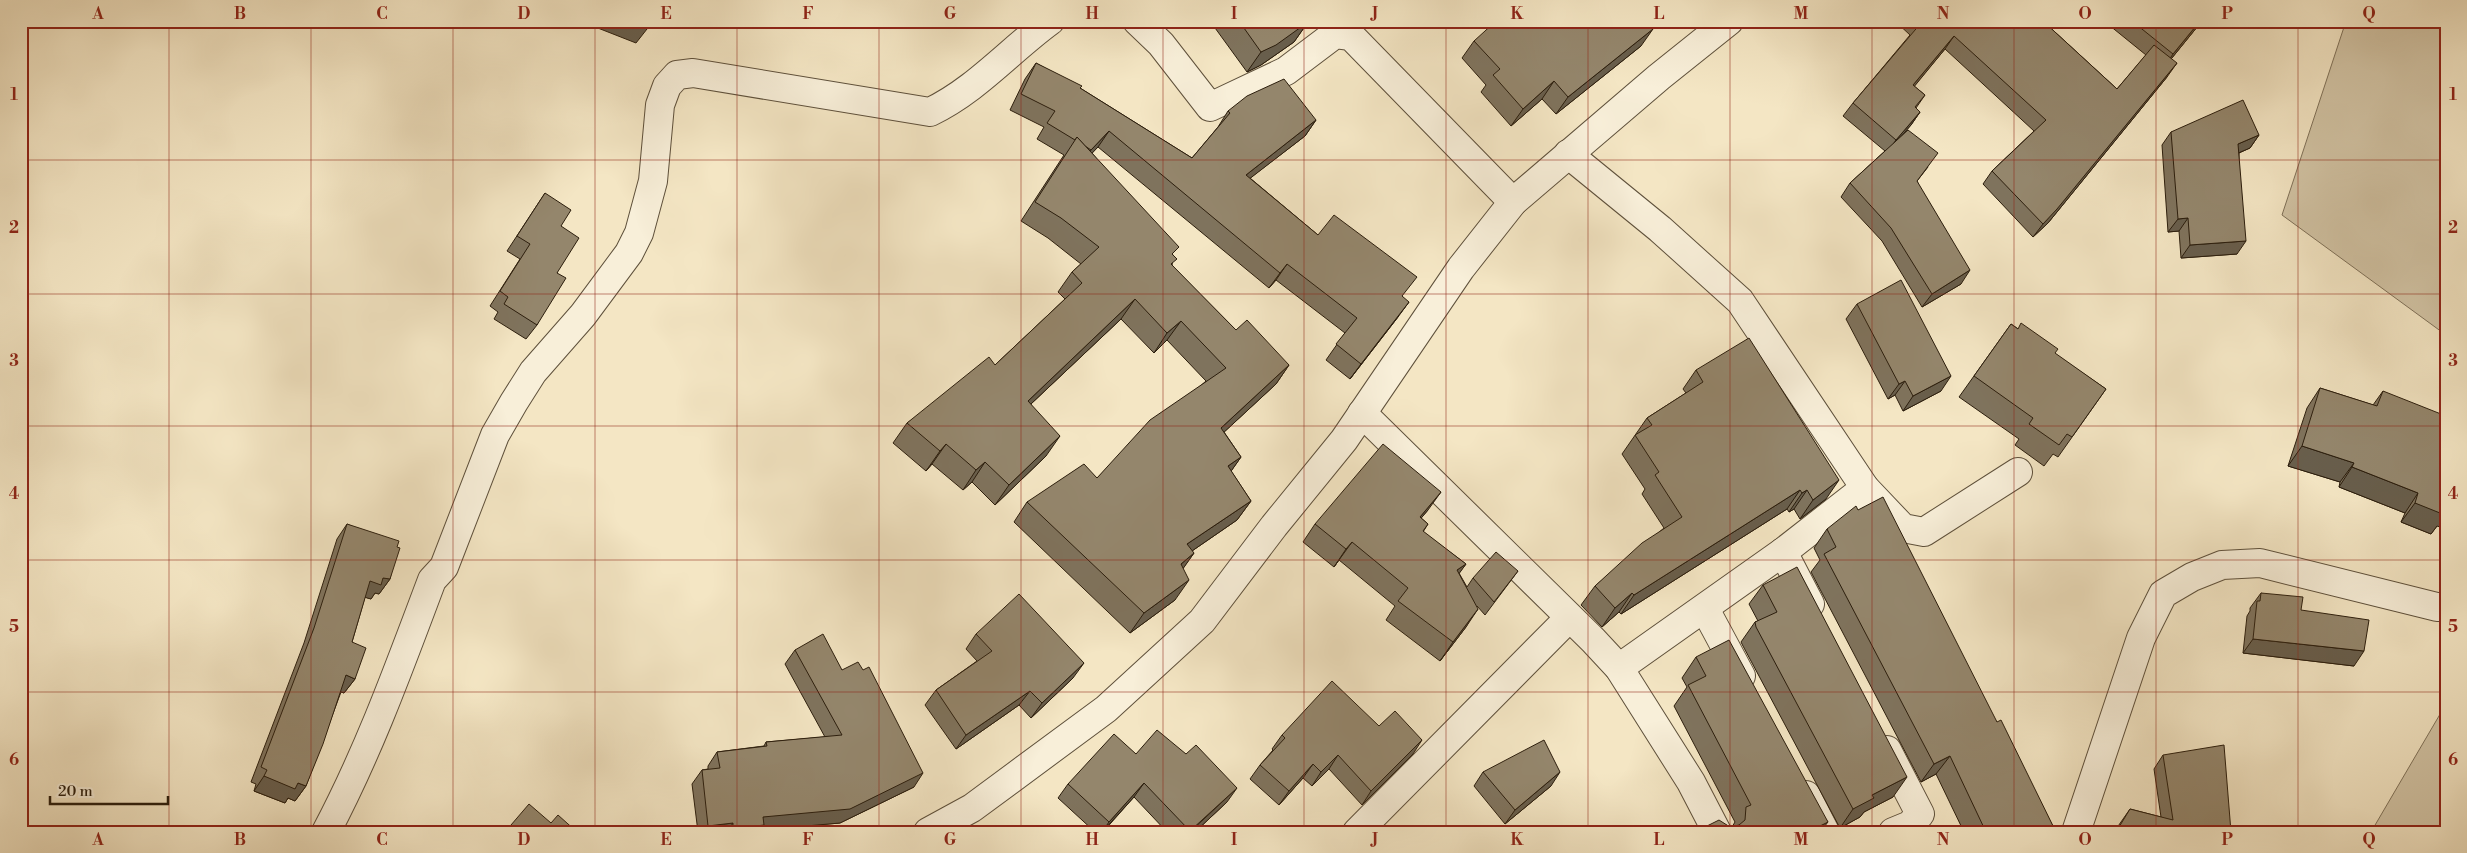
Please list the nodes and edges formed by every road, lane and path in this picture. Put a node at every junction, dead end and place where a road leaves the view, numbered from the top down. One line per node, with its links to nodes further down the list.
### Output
1 (1050, 21): 18 (street)
2 (1137, 21): 5 (street)
3 (1729, 21): 4 (street)
4 (1568, 154): 5 (street); 8 (street)
5 (1513, 202): 6 (street)
6 (1362, 413): 12 (street); 19 (street)
7 (2018, 472): 8 (street)
8 (1864, 488): 9 (street)
9 (1783, 552): 11 (street); 13 (street)
10 (2446, 607): 24 (street)
11 (1705, 609): 14 (street); 15 (street)
12 (1569, 618): 14 (street); 20 (street)
13 (1820, 622)
14 (1619, 668): 21 (street)
15 (1751, 695)
16 (1874, 727): 23 (street)
17 (1793, 772): 22 (street)
18 (326, 832)
19 (928, 832)
20 (1357, 832)
21 (1718, 832)
22 (1825, 832)
23 (1892, 832)
24 (2076, 832)

